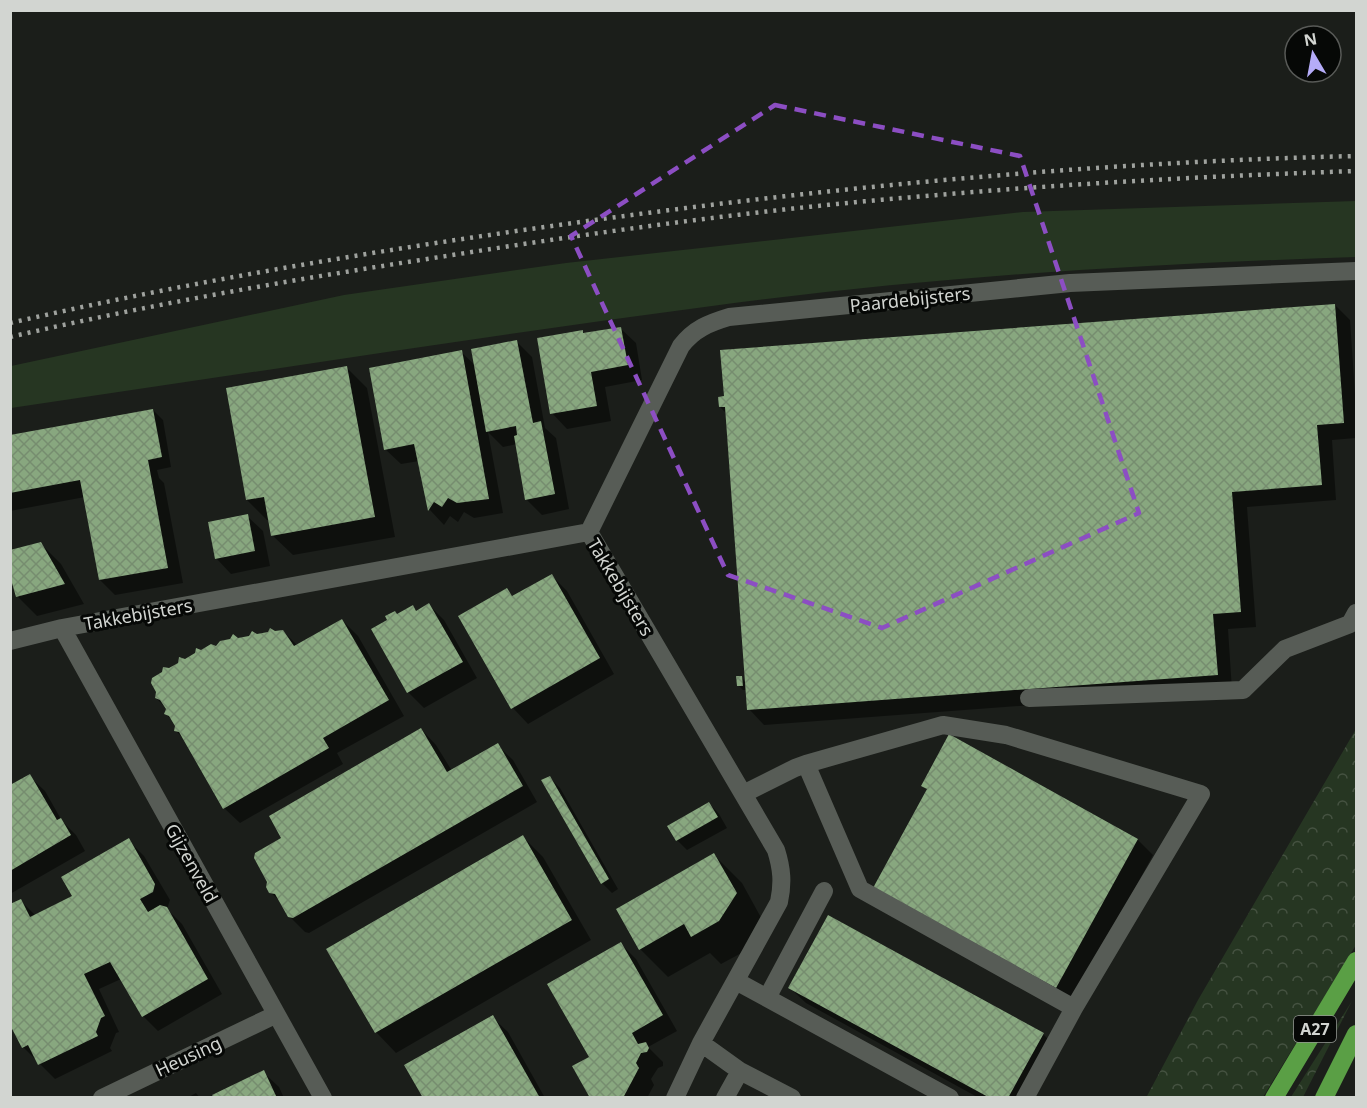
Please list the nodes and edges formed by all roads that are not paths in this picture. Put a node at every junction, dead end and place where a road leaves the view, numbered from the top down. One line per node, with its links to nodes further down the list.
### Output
1 (1356, 271): 2 (street, Paardebijsters)
2 (589, 532): 4 (street, Takkebijsters); 8 (street, Takkebijsters)
3 (1356, 613): 6 (street)
4 (62, 628): 5 (street, Takkebijsters); 14 (street, Gijzenveld)
5 (10, 641)
6 (1029, 698)
7 (806, 764): 8 (street); 13 (street); 13 (street)
8 (742, 794): 11 (street, Takkebijsters)
9 (824, 891): 12 (street)
10 (1356, 961): 25 (highway, A27)
11 (736, 981): 12 (street); 16 (street, Takkebijsters)
12 (767, 998): 23 (street)
13 (1074, 1008): 24 (street)
14 (275, 1015): 18 (street, Heusing); 19 (street, Gijzenveld)
15 (1356, 1034): 26 (highway, A27)
16 (701, 1043): 17 (street); 20 (street, Takkebijsters)
17 (740, 1071): 21 (street); 22 (street)
18 (102, 1098)
19 (323, 1098)
20 (675, 1098)
21 (726, 1098)
22 (792, 1098)
23 (950, 1098)
24 (1025, 1098)
25 (1274, 1098)
26 (1324, 1098)

